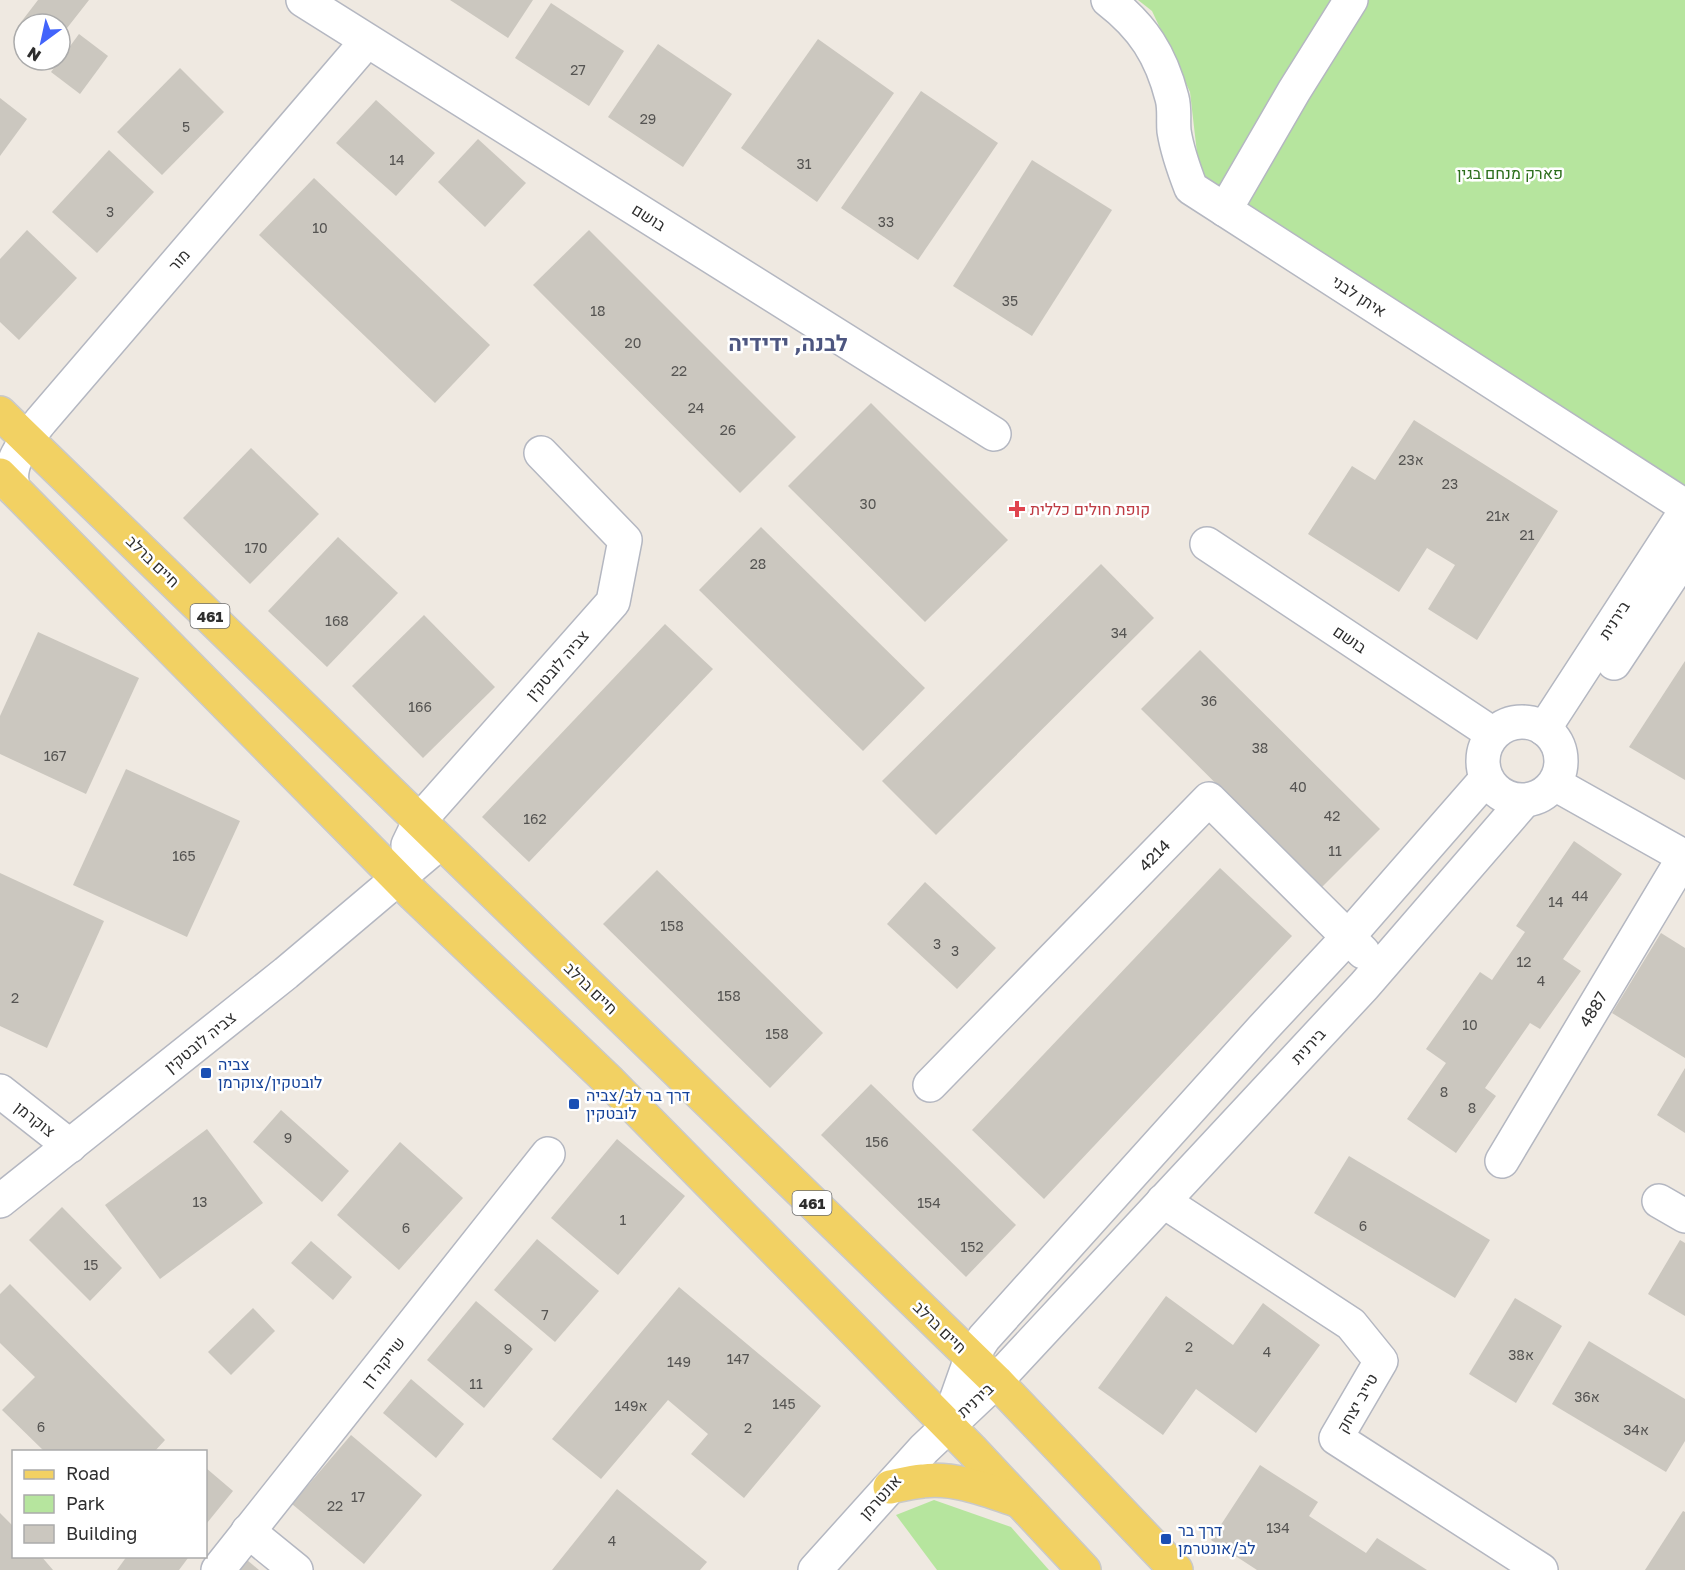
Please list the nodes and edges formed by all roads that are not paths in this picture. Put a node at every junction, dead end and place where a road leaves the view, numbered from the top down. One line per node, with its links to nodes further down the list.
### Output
1 (303, 0): 4 (street, בושם)
2 (1350, 0): 5 (street)
3 (1117, 8): 5 (street, איתן לבני)
4 (367, 41): 7 (street, בושם); 8 (street, מור)
5 (1225, 210): 11 (street, איתן לבני)
6 (0, 413): 8 (main road, חיים ברלב / 461)
7 (994, 434)
8 (28, 438): 10 (street, מור); 20 (main road, חיים ברלב / 461)
9 (541, 453): 20 (street, צביה לובטקין)
10 (7, 482): 22 (main road)
11 (1685, 506)
12 (1685, 512): 16 (street, בירנית)
13 (1207, 544): 15 (street, בושם)
14 (1685, 556): 16 (street, בירנית)
15 (1493, 734): 16 (street); 17 (street)
16 (1552, 738): 18 (street)
17 (1486, 779): 19 (street); 23 (street, בירנית)
18 (1555, 784): 19 (street); 21 (street)
19 (1524, 801): 24 (street, בירנית)
20 (430, 831): 22 (street, צביה לובטקין); 32 (main road, חיים ברלב / 461)
21 (1685, 857): 29 (street, 4887)
22 (397, 878): 27 (street, צביה לובטקין); 34 (main road)
23 (1347, 938): 24 (street, 4214); 25 (street, 4214); 32 (street, בירנית)
24 (1381, 968): 31 (street, בירנית)
25 (930, 1085)
26 (0, 1091): 27 (street, צוקרמן)
27 (70, 1146): 30 (street, צביה לובטקין)
28 (548, 1154): 37 (street, שייקה דן)
29 (1502, 1161)
30 (0, 1201)
31 (1163, 1201): 33 (street, בירנית); 43 (street, טייב יצחק)
32 (971, 1358): 33 (main road, חיים ברלב / 461); 34 (street, בירנית)
33 (996, 1381): 34 (street, בירנית); 42 (main road, חיים ברלב / 461)
34 (947, 1426): 35 (street, אונטרמן); 36 (main road)
35 (890, 1487): 36 (main road); 40 (street, אונטרמן)
36 (1020, 1502): 41 (main road)
37 (248, 1531): 38 (street, שייקה דן); 39 (street)
38 (218, 1570)
39 (296, 1570)
40 (815, 1570)
41 (1084, 1570)
42 (1176, 1570)
43 (1541, 1570)

